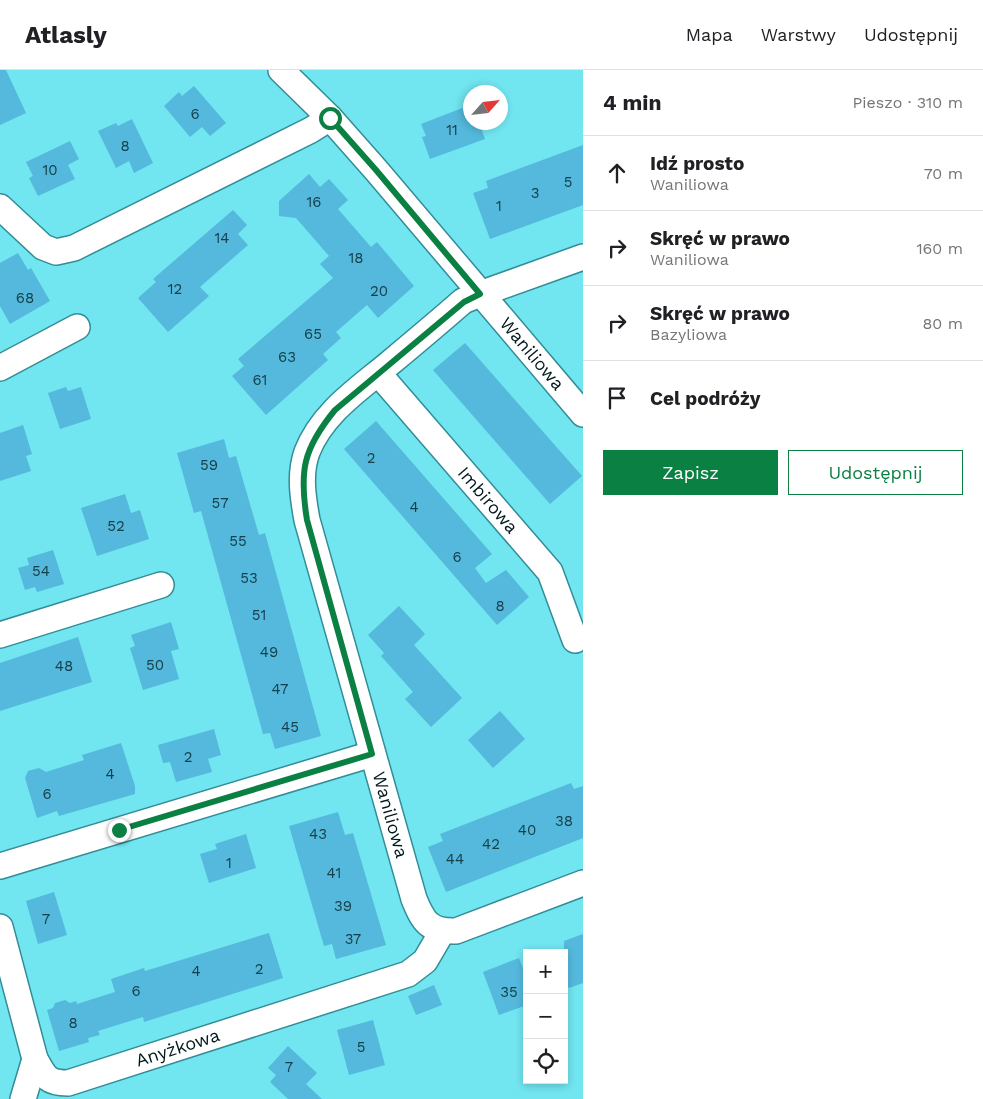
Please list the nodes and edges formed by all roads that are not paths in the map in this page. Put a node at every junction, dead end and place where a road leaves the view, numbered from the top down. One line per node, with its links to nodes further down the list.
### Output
1 (281, 70): 2 (street, Waniliowa)
2 (330, 118): 3 (street); 5 (street, Waniliowa)
3 (0, 207)
4 (583, 257): 5 (street)
5 (480, 294): 8 (street, Waniliowa); 9 (street, Waniliowa)
6 (77, 328): 7 (street)
7 (0, 368)
8 (378, 373): 12 (street, Imbirowa); 13 (street, Waniliowa)
9 (583, 414)
10 (161, 585): 11 (street)
11 (0, 635)
12 (575, 640)
13 (372, 754): 14 (street); 17 (street, Waniliowa)
14 (0, 866)
15 (583, 883): 17 (street)
16 (0, 927): 18 (street, Anyżkowa)
17 (442, 932): 18 (street, Anyżkowa)
18 (35, 1059): 19 (street)
19 (23, 1099)

